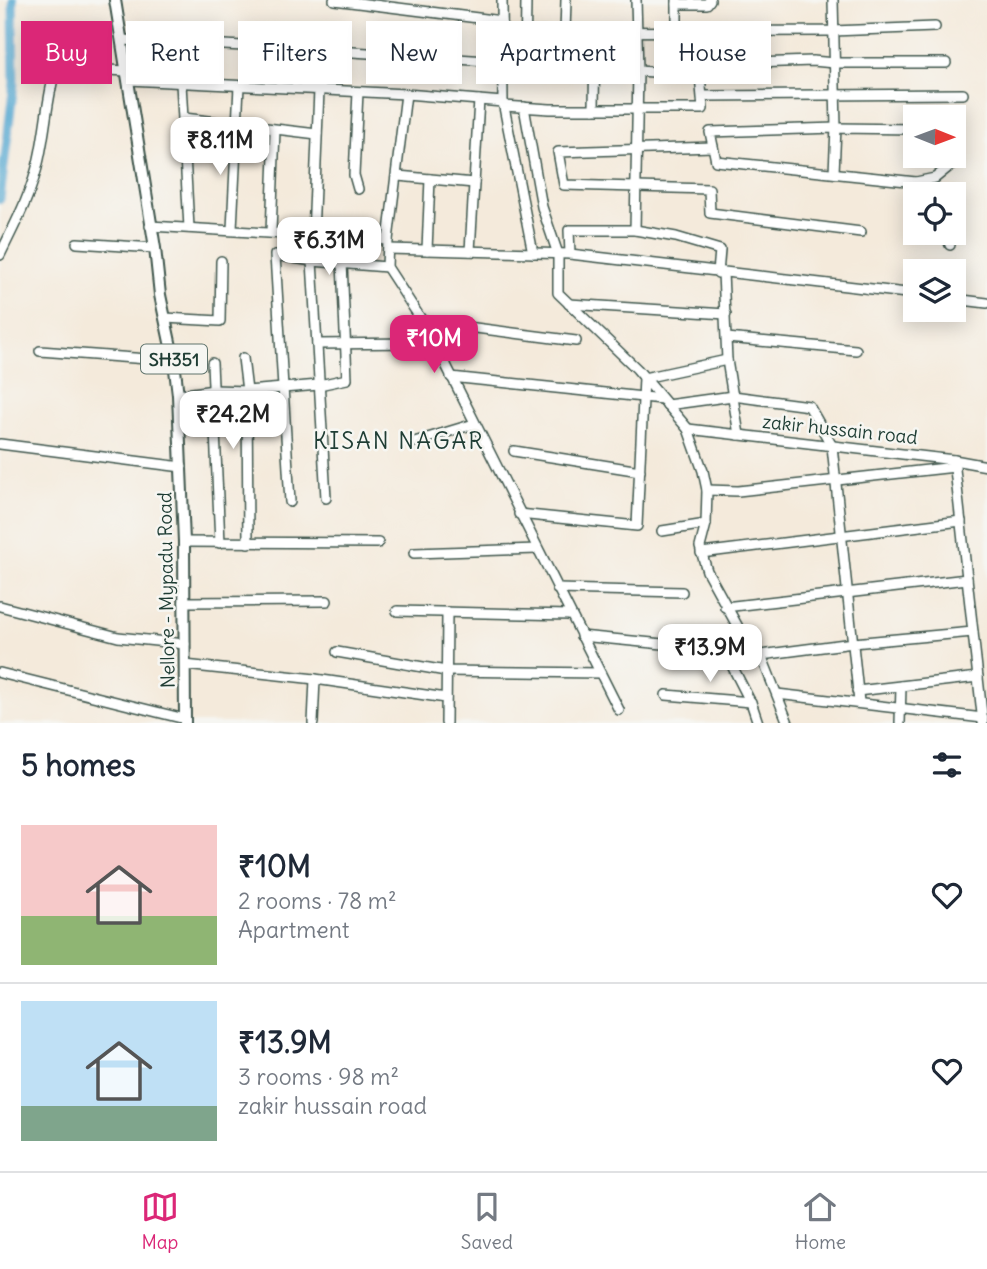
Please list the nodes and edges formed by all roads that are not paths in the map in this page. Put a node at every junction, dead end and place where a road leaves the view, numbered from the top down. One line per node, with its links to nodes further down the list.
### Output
1 (115, 0): 18 (main road, Nellore - Mypadu Road / SH351)
2 (334, 0): 10 (street)
3 (502, 0): 10 (street)
4 (526, 0): 11 (street)
5 (566, 0): 12 (street)
6 (636, 0): 13 (street)
7 (710, 0): 9 (street)
8 (833, 0): 17 (street)
9 (677, 2): 14 (street)
10 (502, 21)
11 (525, 21)
12 (565, 21)
13 (637, 21)
14 (677, 21)
15 (936, 27): 17 (street)
16 (771, 31): 17 (street)
17 (833, 31): 21 (street)
18 (122, 40): 19 (street); 23 (main road, Nellore - Mypadu Road / SH351)
19 (476, 60)
20 (771, 62): 21 (street)
21 (834, 63): 22 (street); 38 (street)
22 (946, 63)
23 (126, 69)
24 (640, 71): 37 (street)
25 (126, 76): 75 (street)
26 (128, 84): 60 (main road, Nellore - Mypadu Road / SH351)
27 (181, 84): 44 (street)
28 (200, 84): 32 (street)
29 (503, 84): 40 (street)
30 (594, 84): 42 (street)
31 (638, 84): 43 (street)
32 (239, 86): 33 (street); 45 (street)
33 (319, 90): 34 (street); 49 (street)
34 (358, 92): 35 (street); 59 (street)
35 (406, 94): 39 (street); 54 (street)
36 (963, 94): 38 (street)
37 (703, 96): 38 (street); 43 (street)
38 (834, 96): 46 (street)
39 (479, 100): 40 (street); 57 (street)
40 (504, 104): 41 (street); 72 (street)
41 (524, 107): 42 (street); 73 (street)
42 (594, 109): 43 (street)
43 (637, 110): 51 (street)
44 (184, 118): 45 (street); 61 (street)
45 (238, 126): 48 (street); 62 (street)
46 (836, 128): 47 (street); 50 (street); 53 (street)
47 (903, 129)
48 (275, 130): 49 (street); 64 (street)
49 (317, 134): 66 (street)
50 (713, 147): 51 (street); 53 (street)
51 (636, 150): 58 (street); 58 (street)
52 (948, 168): 56 (street)
53 (834, 172): 56 (street)
54 (398, 176): 55 (street); 68 (street)
55 (430, 179): 57 (street); 70 (street)
56 (916, 182)
57 (474, 183): 71 (street)
58 (636, 186): 63 (street); 65 (street)
59 (358, 189)
60 (150, 226): 61 (street); 69 (main road, Nellore - Mypadu Road / SH351)
61 (189, 228): 62 (street)
62 (232, 229): 64 (street)
63 (635, 230): 74 (street); 80 (street)
64 (271, 232): 66 (street)
65 (861, 232)
66 (313, 235): 68 (street)
67 (77, 243): 69 (street)
68 (388, 245): 70 (street); 79 (street)
69 (155, 248): 86 (main road, Nellore - Mypadu Road / SH351)
70 (427, 250): 71 (street)
71 (470, 251): 72 (street)
72 (533, 253): 73 (street)
73 (558, 254): 74 (street); 84 (street)
74 (570, 254): 80 (street)
75 (0, 255)
76 (221, 261): 86 (street)
77 (312, 261): 78 (street); 91 (street); 102 (street)
78 (342, 262): 79 (street); 92 (street)
79 (387, 267): 87 (street)
80 (721, 273): 81 (street); 85 (street)
81 (903, 294)
82 (966, 300): 83 (street)
83 (987, 303)
84 (569, 304): 85 (street); 100 (street)
85 (726, 314): 88 (street)
86 (165, 318): 97 (main road, Nellore - Mypadu Road / SH351)
87 (421, 321): 89 (street); 99 (street)
88 (727, 338): 93 (street); 96 (street)
89 (576, 341)
90 (418, 343): 92 (street)
91 (317, 344): 92 (street); 101 (street)
92 (345, 344): 101 (street)
93 (856, 350)
94 (40, 351): 97 (street)
95 (243, 358): 104 (street)
96 (727, 360): 100 (street); 106 (street)
97 (174, 362): 105 (main road, Nellore - Mypadu Road / SH351)
98 (212, 363): 103 (street)
99 (451, 377): 107 (street); 109 (street)
100 (644, 377): 107 (street); 108 (street)
101 (319, 385): 102 (street); 122 (street)
102 (283, 388): 104 (street); 123 (street)
103 (214, 390): 104 (street); 105 (street); 130 (street)
104 (247, 391): 131 (street)
105 (178, 395): 118 (main road, Nellore - Mypadu Road / SH351)
106 (733, 396): 108 (street); 111 (street); 114 (street)
107 (645, 397): 108 (street); 119 (street)
108 (665, 402): 110 (street)
109 (474, 424): 113 (street); 124 (street)
110 (688, 429): 111 (street, zakir hussain road); 121 (street)
111 (739, 435): 114 (street, zakir hussain road)
112 (0, 443): 118 (street)
113 (411, 443)
114 (832, 446): 116 (street, zakir hussain road); 120 (street)
115 (514, 451): 119 (street)
116 (954, 463): 117 (street, zakir hussain road); 120 (street); 125 (street)
117 (987, 466)
118 (182, 467): 129 (main road, Nellore - Mypadu Road / SH351)
119 (640, 471): 124 (street)
120 (836, 481): 121 (street); 128 (street)
121 (706, 491): 126 (street)
122 (326, 498)
123 (290, 502)
124 (519, 514): 133 (street)
125 (961, 521): 128 (street); 136 (street)
126 (706, 524): 127 (street); 135 (street)
127 (662, 531)
128 (841, 535): 135 (street); 139 (street)
129 (184, 542): 130 (street); 141 (main road, Nellore - Mypadu Road / SH351)
130 (220, 543): 131 (street)
131 (248, 543): 132 (street)
132 (378, 543)
133 (537, 549): 134 (street); 137 (street)
134 (414, 553)
135 (702, 553): 143 (street)
136 (967, 579): 139 (street); 147 (street)
137 (557, 589): 138 (street); 146 (street)
138 (682, 592)
139 (848, 594): 143 (street); 149 (street)
140 (327, 601): 141 (street)
141 (184, 602): 150 (main road, Nellore - Mypadu Road / SH351)
142 (0, 606): 150 (street)
143 (725, 607): 151 (street)
144 (397, 611): 145 (street)
145 (447, 612): 146 (street); 156 (street)
146 (570, 615): 148 (street)
147 (973, 632): 149 (street); 159 (street)
148 (581, 636): 152 (street); 158 (street)
149 (853, 643): 154 (street); 162 (street)
150 (185, 644): 155 (main road, Nellore - Mypadu Road / SH351)
151 (748, 645): 152 (street); 154 (street)
152 (724, 650): 166 (street)
153 (337, 652): 156 (street)
154 (761, 655): 163 (street)
155 (185, 665): 160 (street); 170 (main road, Nellore - Mypadu Road / SH351)
156 (446, 671): 158 (street); 165 (street)
157 (0, 673): 170 (street)
158 (600, 673): 169 (street)
159 (978, 677): 161 (street); 171 (street)
160 (315, 680): 165 (street); 172 (street)
161 (901, 686): 162 (street); 168 (street)
162 (857, 691): 167 (street)
163 (777, 694): 167 (street); 175 (street)
164 (666, 695): 166 (street)
165 (446, 698): 173 (street)
166 (751, 702): 174 (street)
167 (859, 702): 168 (street)
168 (900, 707): 171 (street); 176 (street)
169 (619, 710)
170 (185, 721)
171 (983, 721)
172 (313, 723)
173 (446, 723)
174 (758, 723)
175 (788, 723)
176 (900, 723)

